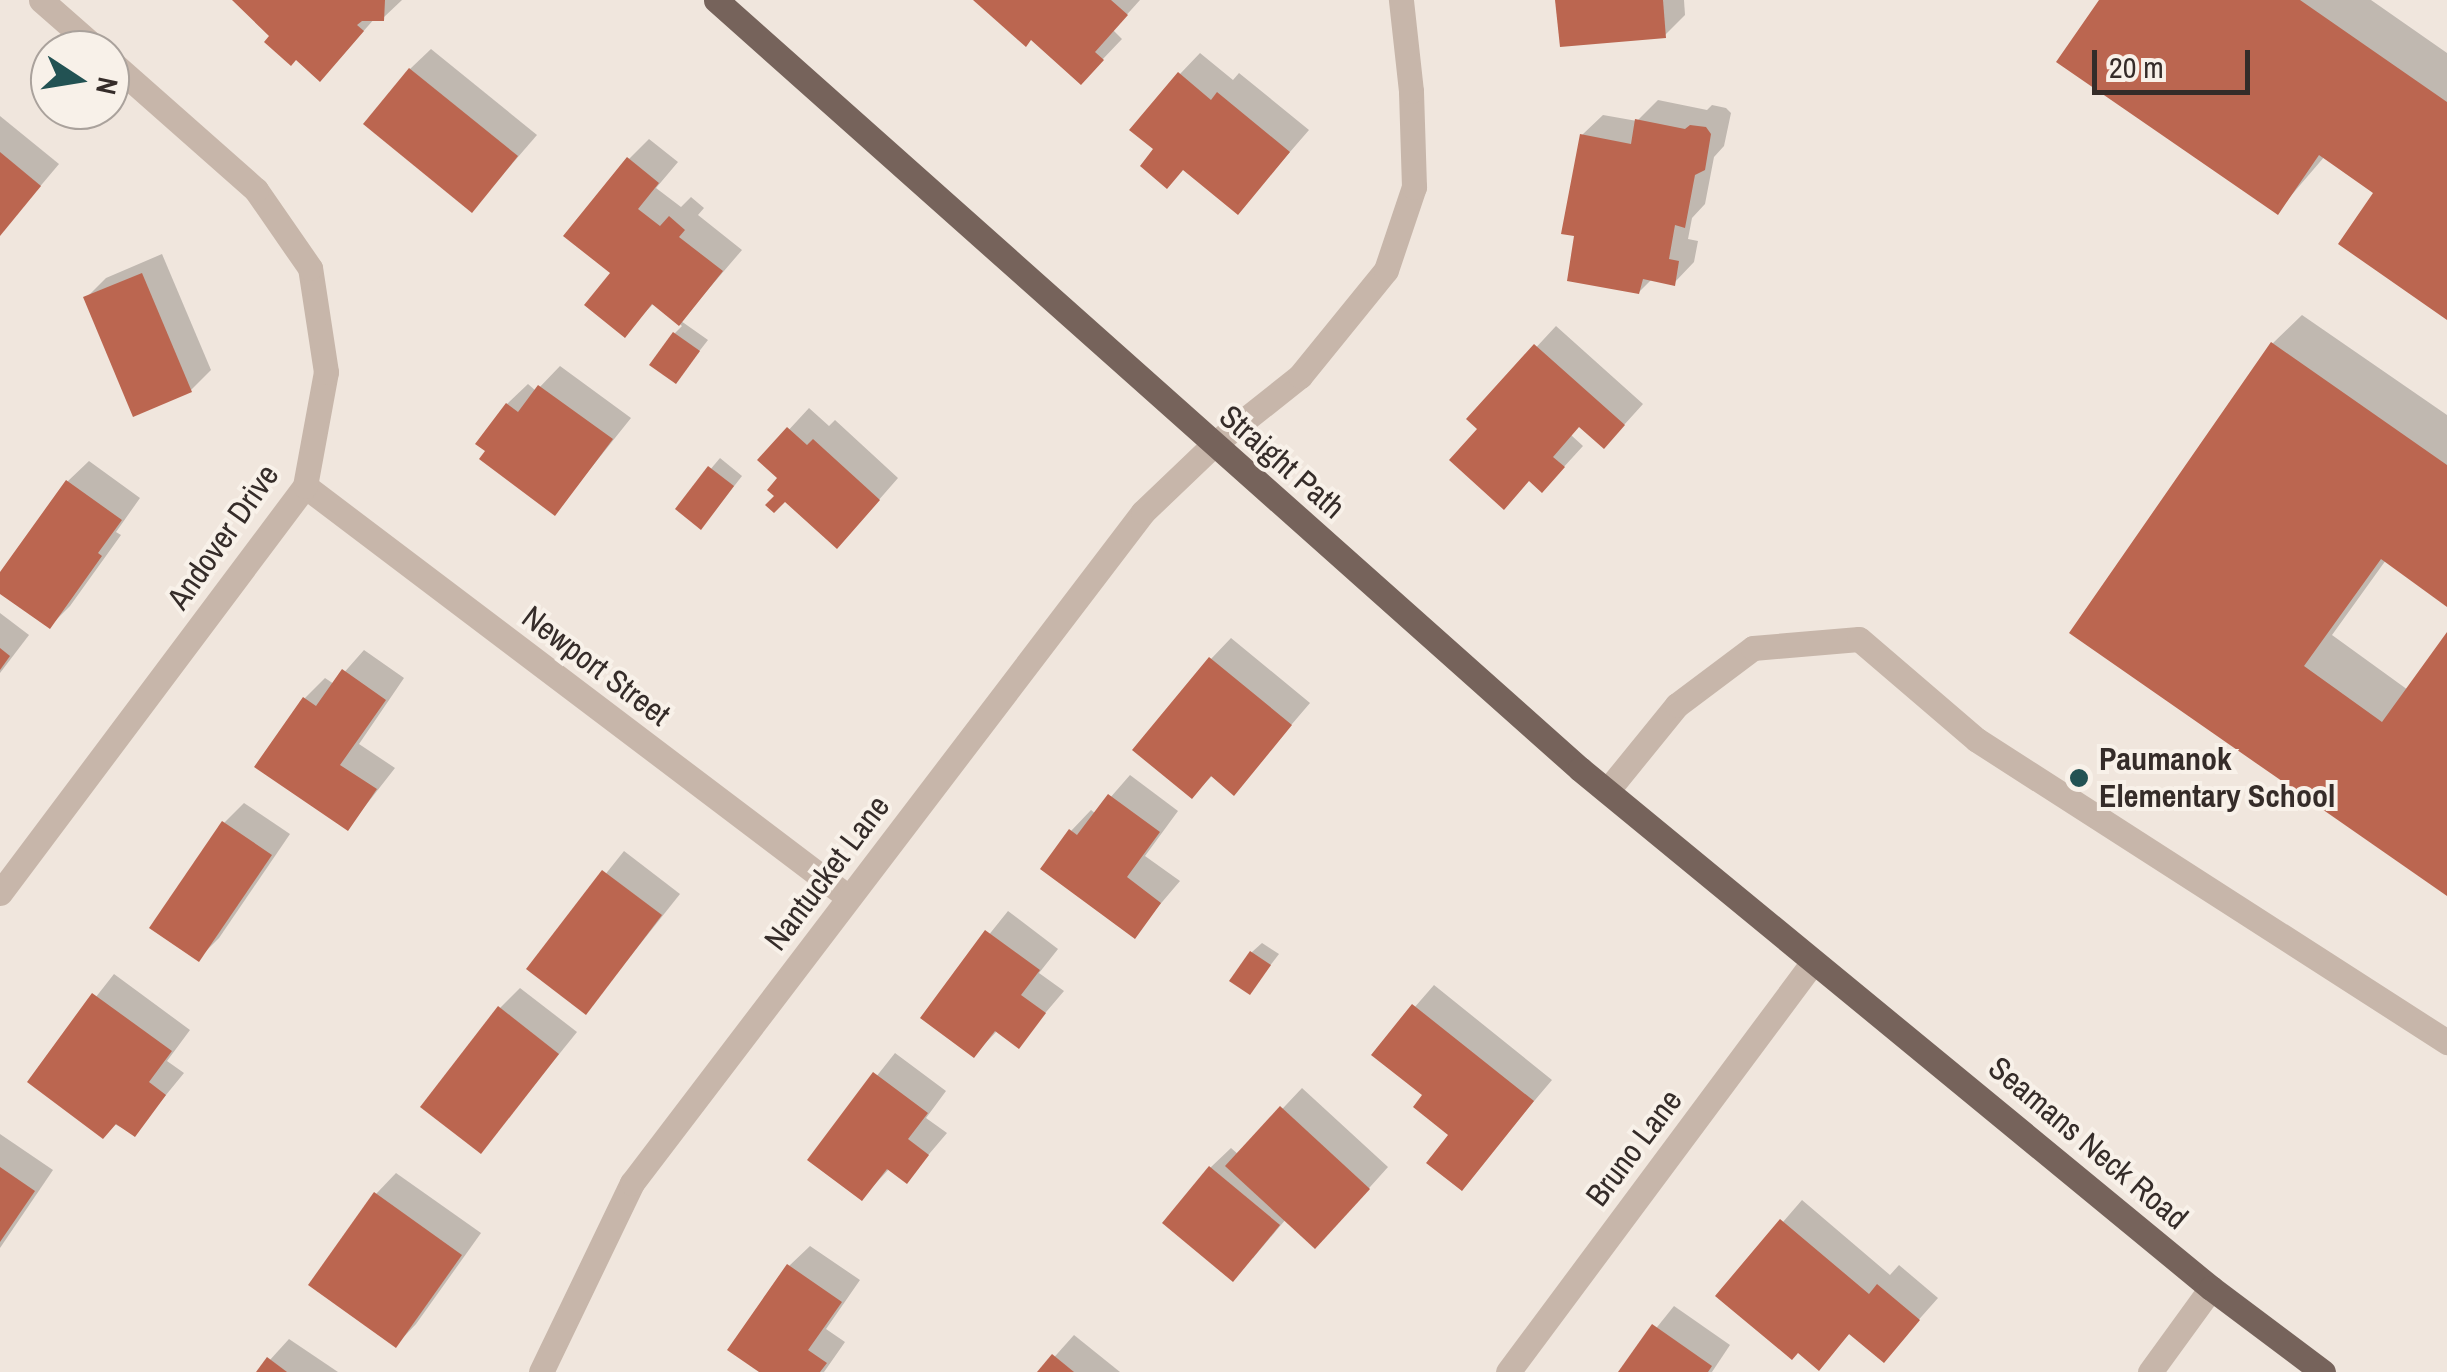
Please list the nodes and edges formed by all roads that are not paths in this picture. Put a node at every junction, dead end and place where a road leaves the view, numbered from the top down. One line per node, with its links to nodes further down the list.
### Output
1 (41, 0): 4 (street)
2 (716, 0): 6 (main road, Straight Path)
3 (1401, 0): 6 (street, Nantucket Lane)
4 (75, 30)
5 (130, 79): 7 (street, Andover Drive)
6 (1212, 445): 8 (main road, Straight Path); 10 (street, Nantucket Lane)
7 (305, 486): 9 (street, Andover Drive); 10 (street, Newport Street)
8 (1607, 791): 11 (main road, Straight Path); 12 (street)
9 (0, 893)
10 (848, 897): 14 (street, Nantucket Lane)
11 (1813, 962): 13 (main road, Seamans Neck Road); 15 (street, Bruno Lane)
12 (2447, 1042)
13 (2211, 1288): 16 (street); 17 (main road, Seamans Neck Road)
14 (540, 1372)
15 (1508, 1372)
16 (2150, 1372)
17 (2324, 1372)

